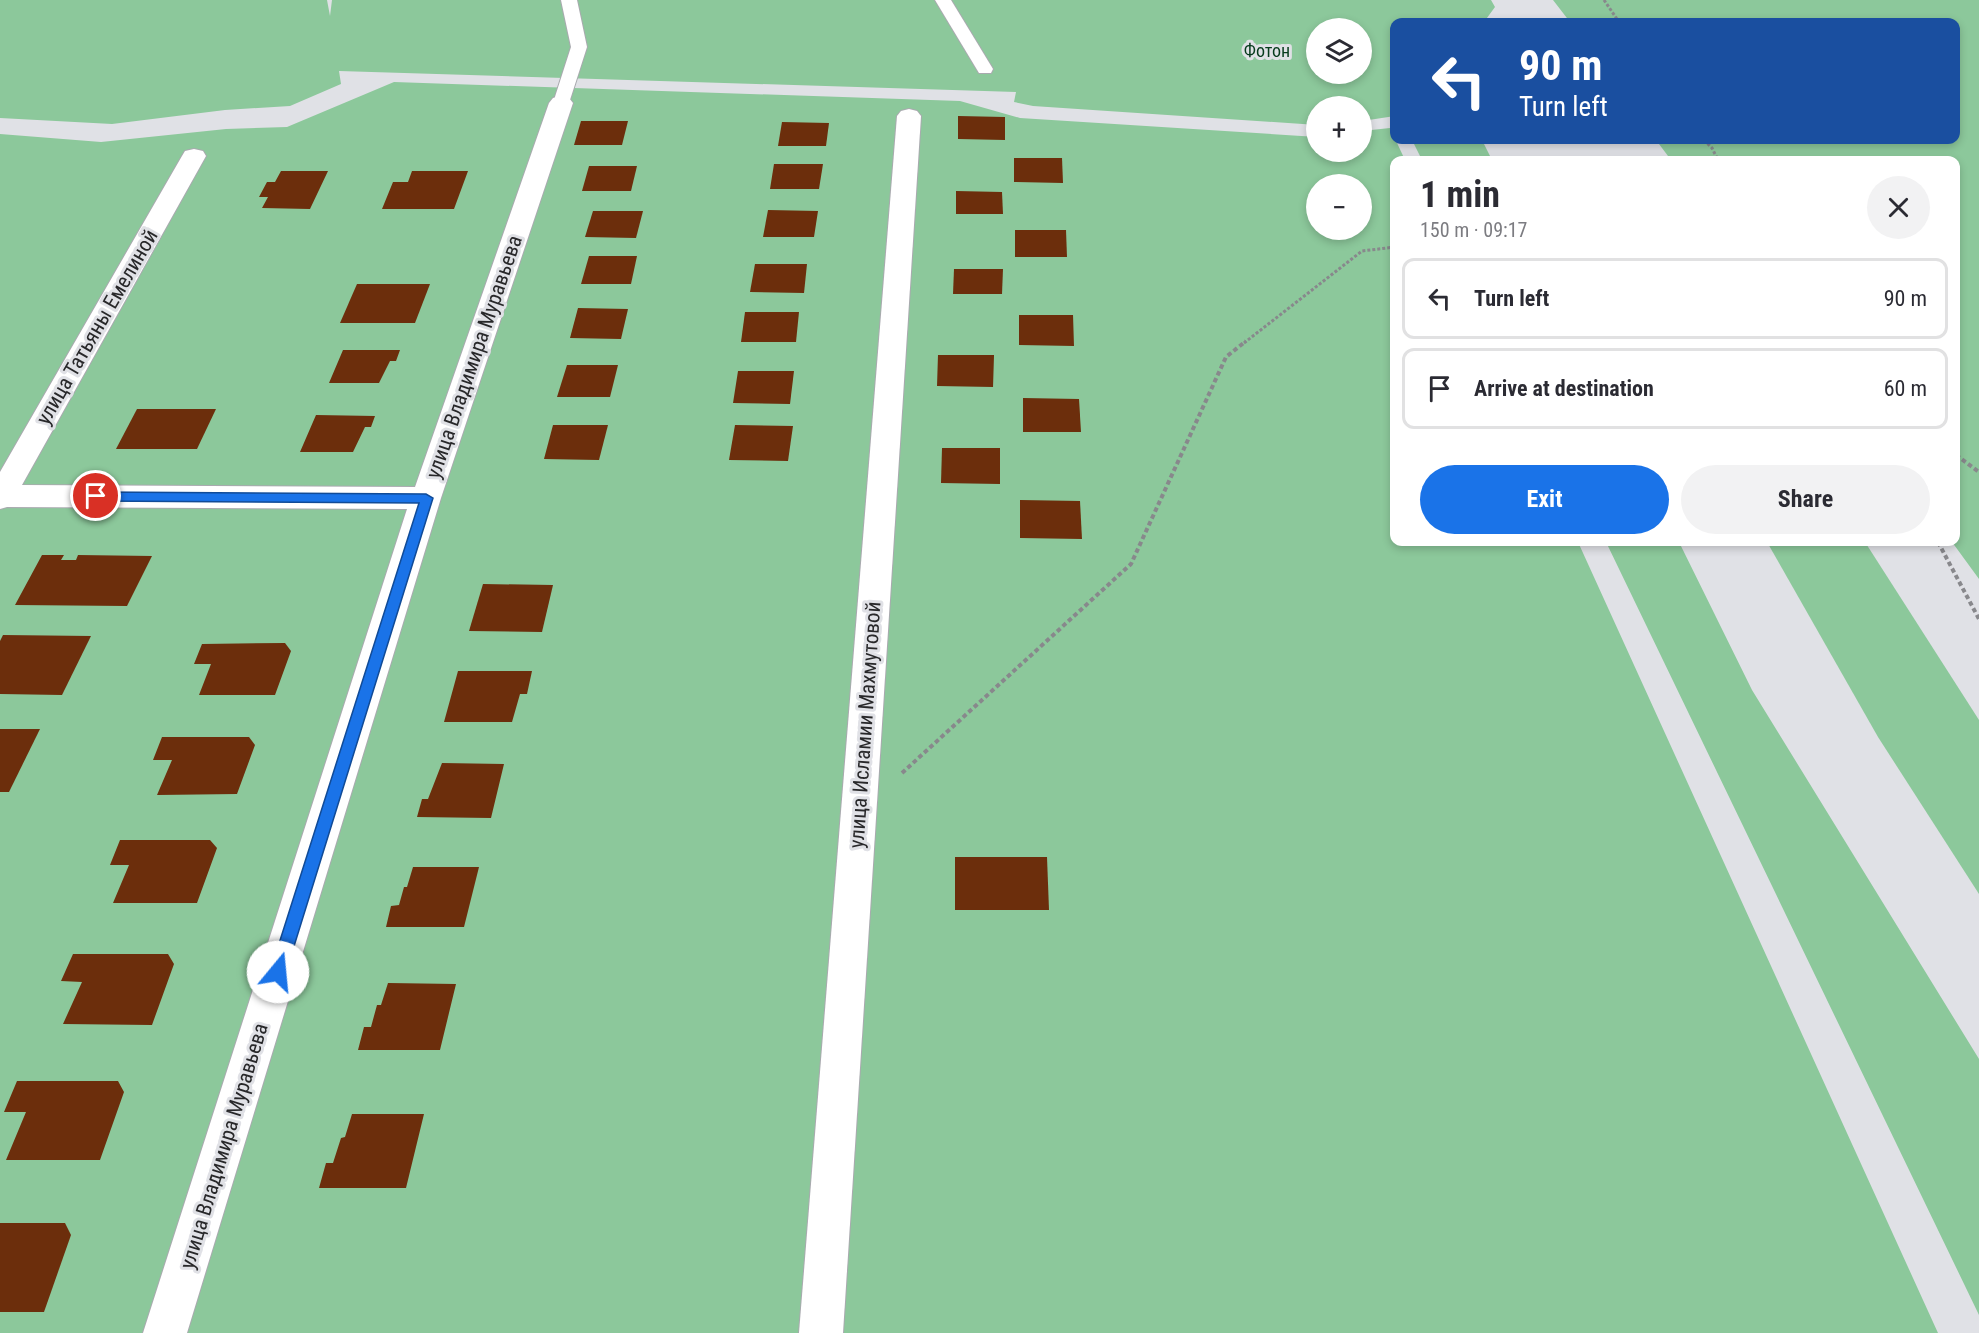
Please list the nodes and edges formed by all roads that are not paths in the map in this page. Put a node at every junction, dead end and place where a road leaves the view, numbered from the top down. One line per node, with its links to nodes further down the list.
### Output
1 (569, 0): 4 (lane)
2 (943, 0): 3 (lane)
3 (985, 69)
4 (561, 103): 8 (street, улица Владимира Муравьева)
5 (909, 116): 10 (street, улица Исламии Махмутовой)
6 (194, 156): 7 (street, улица Татьяны Емелиной)
7 (0, 497): 8 (street)
8 (426, 498): 9 (street, улица Владимира Муравьева)
9 (165, 1333)
10 (821, 1333)

